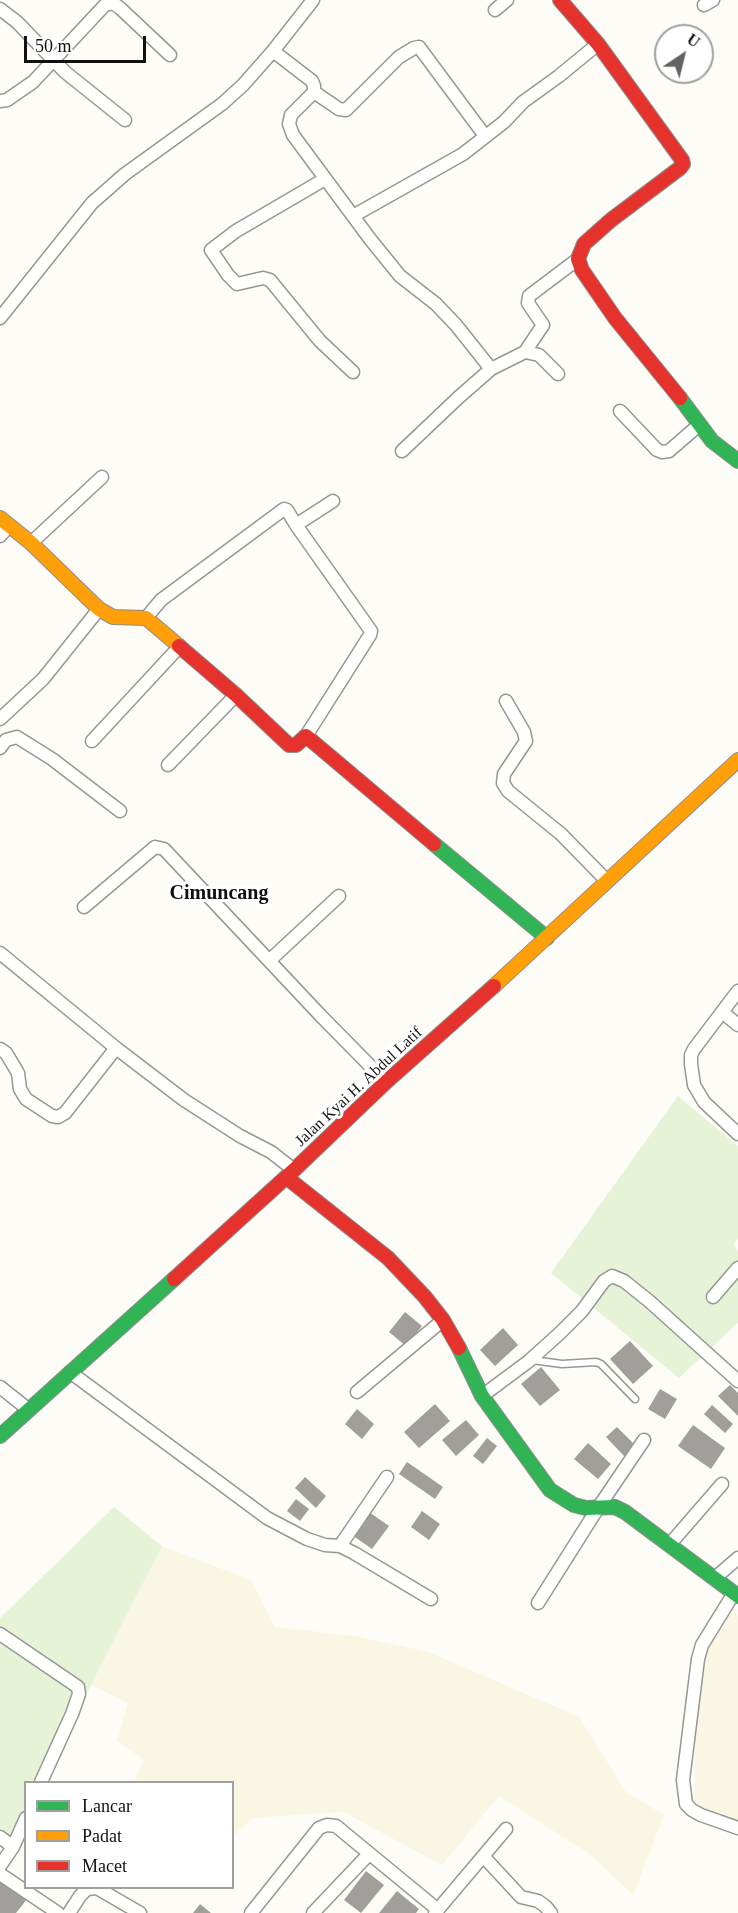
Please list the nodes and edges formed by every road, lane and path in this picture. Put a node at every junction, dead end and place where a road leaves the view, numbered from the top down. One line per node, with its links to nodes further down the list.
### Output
1 (313, 0): 7 (street)
2 (507, 0): 5 (street)
3 (561, 0): 6 (street)
4 (0, 9): 9 (street)
5 (495, 10)
6 (598, 44): 13 (street); 16 (street)
7 (273, 51): 10 (street); 17 (street)
8 (170, 55): 9 (street)
9 (54, 60): 11 (street); 12 (street)
10 (314, 92): 13 (street); 14 (street)
11 (0, 101)
12 (125, 120)
13 (485, 136): 15 (street)
14 (325, 179): 15 (street); 20 (street)
15 (353, 216): 19 (street)
16 (578, 259): 18 (street); 23 (street)
17 (0, 318)
18 (525, 351): 19 (street); 21 (street)
19 (491, 369): 24 (street)
20 (353, 372)
21 (558, 374)
22 (620, 411): 23 (street)
23 (699, 425): 25 (street)
24 (402, 451)
25 (738, 461)
26 (102, 477): 30 (street)
27 (333, 501): 28 (street)
28 (296, 525): 32 (street); 37 (street)
29 (3, 527): 30 (street)
30 (31, 543): 31 (street)
31 (99, 609): 32 (street); 36 (street)
32 (146, 618): 33 (street)
33 (180, 646): 34 (street); 38 (street)
34 (236, 694): 37 (street); 41 (street)
35 (506, 701): 43 (street)
36 (0, 719)
37 (306, 736): 46 (street)
38 (92, 741)
39 (0, 748): 42 (street)
40 (738, 760): 43 (street, Jalan Kyai H. Abdul Latif)
41 (168, 765)
42 (120, 812)
43 (606, 880): 46 (street, Jalan Kyai H. Abdul Latif)
44 (339, 896): 48 (street)
45 (84, 907): 48 (street)
46 (547, 938): 54 (street, Jalan Kyai H. Abdul Latif)
47 (0, 953): 52 (street)
48 (270, 960): 54 (street)
49 (738, 991): 50 (street)
50 (722, 1012): 51 (street); 55 (street)
51 (738, 1025)
52 (116, 1048): 53 (street); 56 (street)
53 (0, 1049)
54 (386, 1082): 56 (street, Jalan Kyai H. Abdul Latif)
55 (738, 1134)
56 (290, 1174): 59 (street); 61 (street, Jalan Kyai H. Abdul Latif)
57 (738, 1268): 58 (street)
58 (713, 1297)
59 (442, 1320): 64 (street); 65 (street)
60 (529, 1360): 62 (street); 65 (street); 66 (lane)
61 (70, 1372): 67 (street, Jalan Kyai H. Abdul Latif); 74 (street)
62 (738, 1381)
63 (0, 1387): 67 (street)
64 (357, 1392)
65 (482, 1396): 72 (street)
66 (635, 1400)
67 (29, 1410): 68 (street, Jalan Kyai H. Abdul Latif)
68 (0, 1436)
69 (645, 1440): 72 (street)
70 (387, 1477): 74 (street)
71 (722, 1484): 73 (street)
72 (598, 1508): 73 (street); 79 (street)
73 (670, 1544): 76 (street)
74 (340, 1546): 78 (street)
75 (738, 1558): 76 (street)
76 (715, 1578): 77 (street)
77 (736, 1595): 83 (street)
78 (431, 1599)
79 (538, 1603)
80 (0, 1634): 81 (street)
81 (41, 1781)
82 (24, 1822): 86 (street)
83 (738, 1828)
84 (506, 1829): 88 (street)
85 (0, 1837): 86 (street)
86 (13, 1846): 89 (street)
87 (369, 1854): 93 (street); 97 (street); 98 (street)
88 (484, 1857): 93 (street); 99 (street)
89 (0, 1866)
90 (0, 1874): 94 (street)
91 (87, 1889): 95 (street)
92 (99, 1889): 96 (street)
93 (437, 1911)
94 (58, 1913)
95 (69, 1913)
96 (140, 1913)
97 (251, 1913)
98 (313, 1913)
99 (551, 1913)

